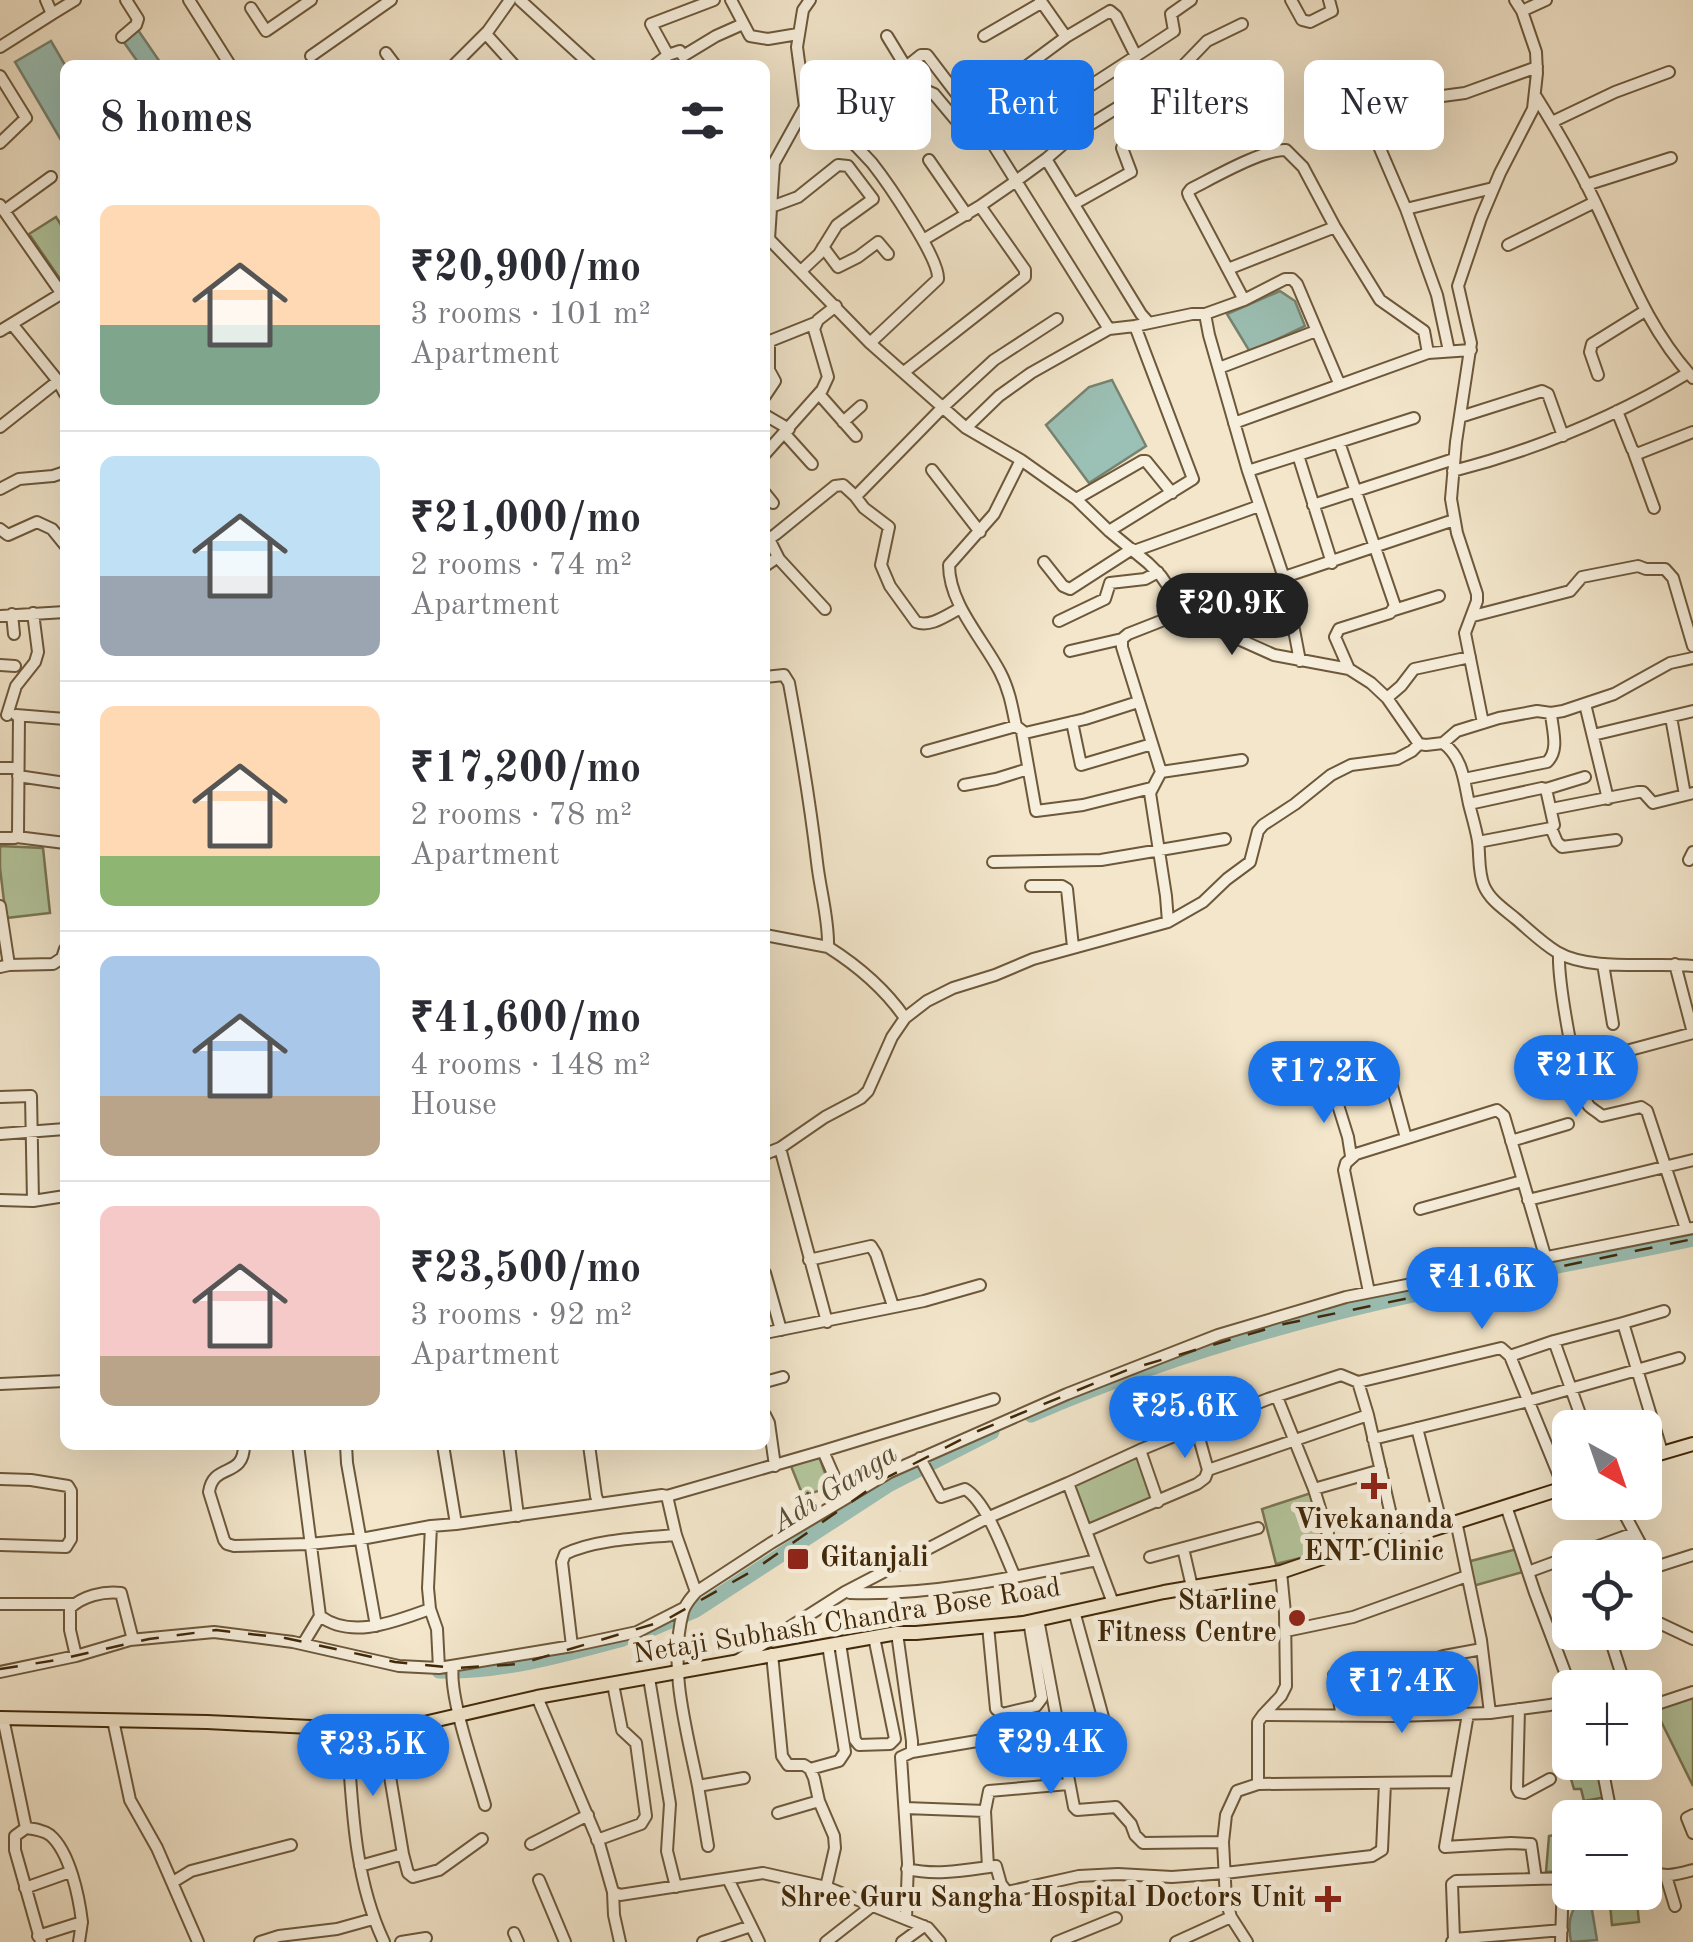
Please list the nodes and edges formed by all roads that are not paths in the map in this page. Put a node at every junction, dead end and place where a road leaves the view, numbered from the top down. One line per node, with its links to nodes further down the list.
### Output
1 (46, 0): 19 (street)
2 (75, 0): 19 (street)
3 (126, 0): 27 (street)
4 (189, 0): 33 (street)
5 (312, 0): 18 (street)
6 (391, 0): 31 (street)
7 (510, 0): 22 (street)
8 (520, 0): 37 (street)
9 (714, 0): 30 (street)
10 (731, 0): 20 (street)
11 (810, 0): 23 (street)
12 (1191, 0): 32 (street)
13 (1291, 0): 14 (street)
14 (1329, 0)
15 (1546, 0): 17 (street)
16 (1040, 2): 25 (street); 26 (street)
17 (1518, 5): 42 (street)
18 (251, 8)
19 (52, 14): 28 (street)
20 (743, 24): 23 (street); 30 (street)
21 (1242, 24): 53 (street)
22 (486, 34): 35 (street); 36 (street)
23 (798, 34): 45 (street)
24 (887, 36): 39 (street)
25 (984, 36)
26 (1066, 37): 32 (street); 40 (street)
27 (122, 38)
28 (0, 46)
29 (386, 53): 34 (street)
30 (668, 54): 38 (street)
31 (311, 56)
32 (1136, 56): 46 (street)
33 (227, 60)
34 (391, 60)
35 (459, 60)
36 (509, 60)
37 (586, 60)
38 (661, 60)
39 (901, 60)
40 (1035, 60)
41 (931, 61): 47 (street)
42 (1537, 67): 49 (street); 50 (street)
43 (1669, 72): 54 (street)
44 (0, 76): 55 (street)
45 (800, 77)
46 (1094, 83)
47 (951, 87)
48 (931, 93): 51 (street)
49 (1534, 94): 54 (street); 67 (street)
50 (1444, 95)
51 (951, 114)
52 (800, 117): 71 (street)
53 (1094, 122)
54 (1552, 122): 66 (street)
55 (0, 144)
56 (859, 150): 77 (street)
57 (997, 150): 65 (street)
58 (1056, 150): 62 (street)
59 (1123, 150): 69 (street)
60 (1381, 150): 73 (street)
61 (1671, 158): 66 (street)
62 (1046, 159): 65 (street); 69 (street)
63 (929, 160): 74 (street)
64 (51, 177): 72 (street)
65 (1016, 181): 70 (street); 94 (street)
66 (1586, 185): 68 (street)
67 (1494, 188): 73 (street); 99 (street)
68 (1595, 202): 78 (street); 87 (street)
69 (1074, 204): 91 (street)
70 (980, 206): 74 (street); 103 (street)
71 (770, 207): 79 (street)
72 (2, 208): 83 (street)
73 (1406, 208): 100 (street)
74 (966, 215): 77 (street)
75 (1335, 227): 81 (street); 81 (street); 101 (street)
76 (770, 240): 82 (street)
77 (923, 240): 98 (street)
78 (1508, 245)
79 (823, 247): 80 (street); 82 (street)
80 (888, 254)
81 (1228, 269): 85 (street)
82 (802, 271): 86 (street)
83 (60, 288)
84 (60, 295): 92 (street)
85 (1244, 300): 88 (street); 95 (street)
86 (836, 306): 90 (street); 98 (street)
87 (1645, 311): 104 (street); 105 (street)
88 (1205, 314): 91 (street); 102 (street)
89 (1057, 319): 111 (street)
90 (815, 323): 97 (street); 109 (street)
91 (1150, 323): 93 (street)
92 (12, 324): 96 (street); 106 (street)
93 (1135, 326): 94 (street); 136 (street)
94 (1109, 329): 119 (street)
95 (1316, 330): 102 (street); 107 (street)
96 (0, 331)
97 (770, 342)
98 (870, 343): 103 (street)
99 (1470, 350): 100 (street); 113 (street)
100 (1449, 351): 101 (street)
101 (1428, 353): 107 (street)
102 (1219, 368): 117 (street)
103 (904, 372): 111 (street)
104 (1598, 374)
105 (1691, 376): 112 (street)
106 (58, 381): 108 (street); 118 (street)
107 (1339, 384): 117 (street)
108 (60, 385)
109 (819, 394): 116 (street); 120 (street)
110 (860, 406): 116 (street)
111 (943, 407): 119 (street); 137 (street)
112 (1617, 411): 123 (street); 126 (street)
113 (1460, 417): 123 (street); 130 (street)
114 (1414, 418): 124 (street)
115 (770, 419): 120 (street)
116 (843, 422): 122 (street)
117 (1234, 423): 132 (street)
118 (0, 427)
119 (966, 428): 128 (street)
120 (787, 432): 125 (street); 129 (street)
121 (1693, 432): 126 (street)
122 (856, 436)
123 (1563, 436): 130 (street)
124 (1339, 442): 127 (street); 135 (street)
125 (770, 449)
126 (1634, 452): 143 (street)
127 (1298, 455): 132 (street); 141 (street)
128 (1021, 460): 138 (street); 149 (street)
129 (812, 464)
130 (1453, 465): 135 (street); 144 (street)
131 (932, 470): 149 (street)
132 (1248, 472): 142 (street)
133 (60, 474): 134 (street)
134 (0, 488)
135 (1355, 492): 141 (street); 153 (street)
136 (1172, 493): 138 (street); 148 (street)
137 (855, 496): 150 (street); 162 (street)
138 (1076, 499): 148 (street)
139 (770, 500): 140 (street)
140 (773, 504)
141 (1314, 505): 158 (street)
142 (1259, 506): 154 (street); 160 (street)
143 (1654, 508)
144 (1454, 520): 153 (street); 169 (street)
145 (60, 522): 146 (street)
146 (52, 528): 147 (street); 151 (street)
147 (0, 529)
148 (1109, 530): 154 (street)
149 (980, 532): 162 (street)
150 (770, 536)
151 (60, 538)
152 (770, 543): 155 (street)
153 (1376, 547): 158 (street); 165 (street)
154 (1133, 550): 156 (street); 159 (street)
155 (778, 558): 157 (street); 163 (street)
156 (1044, 562)
157 (770, 563)
158 (1332, 563): 160 (street)
159 (1158, 572): 164 (street); 170 (street)
160 (1284, 578): 164 (street); 177 (street)
161 (1439, 596): 165 (street)
162 (961, 608): 192 (street)
163 (825, 609)
164 (1185, 610): 172 (street); 177 (street)
165 (1394, 610): 180 (street)
166 (60, 612): 167 (street)
167 (32, 613): 168 (street); 187 (street)
168 (6, 615): 171 (street)
169 (1472, 616): 173 (street); 175 (street)
170 (1058, 621)
171 (14, 634)
172 (1122, 639): 174 (street); 183 (street)
173 (1693, 646)
174 (1070, 651)
175 (1470, 657): 182 (street); 191 (street)
176 (1693, 658): 184 (street)
177 (1300, 661): 180 (street)
178 (0, 665): 179 (street)
179 (15, 666)
180 (1349, 669): 182 (street)
181 (770, 676): 226 (street)
182 (1387, 698): 196 (street)
183 (1138, 702): 190 (street); 195 (street)
184 (1585, 704): 186 (street); 193 (street)
185 (1693, 711): 188 (street)
186 (1551, 713): 191 (street); 204 (street)
187 (9, 715): 189 (street); 201 (street)
188 (1671, 717): 193 (street); 209 (street)
189 (60, 719)
190 (1072, 722): 192 (street); 195 (street)
191 (1483, 722): 194 (street)
192 (1019, 729): 197 (street); 200 (street)
193 (1593, 736): 210 (street)
194 (1443, 742): 196 (street); 204 (street)
195 (1152, 744): 202 (street)
196 (1420, 744): 224 (street)
197 (927, 751)
198 (1242, 760): 202 (street)
199 (0, 768): 201 (street)
200 (1028, 770): 206 (street); 207 (street)
201 (18, 772): 205 (street); 214 (street)
202 (1161, 772): 207 (street)
203 (1585, 777): 208 (street)
204 (1464, 779): 211 (street)
205 (60, 782)
206 (964, 785)
207 (1151, 788): 220 (street)
208 (1546, 789): 211 (street); 212 (street)
209 (1689, 794): 210 (street)
210 (1608, 799): 212 (street)
211 (1469, 804): 219 (street)
212 (1551, 809): 213 (street)
213 (1551, 828): 217 (street); 219 (street)
214 (17, 837): 215 (street); 218 (street)
215 (0, 838)
216 (1225, 839): 220 (street)
217 (1616, 840)
218 (60, 842)
219 (1478, 842): 228 (street)
220 (1159, 851): 221 (street); 224 (street)
221 (993, 862)
222 (1030, 886): 227 (street)
223 (0, 906): 232 (street)
224 (1168, 922): 227 (street)
225 (770, 936): 226 (street)
226 (828, 947): 236 (street)
227 (1073, 947): 236 (street)
228 (1559, 954): 230 (street); 239 (street)
229 (60, 959): 232 (street)
230 (1602, 964): 231 (street); 235 (street)
231 (1675, 964): 233 (street); 238 (street)
232 (5, 966)
233 (1693, 966)
234 (1626, 998): 235 (street)
235 (1610, 1002): 237 (street)
236 (906, 1018): 248 (street)
237 (1613, 1024)
238 (1693, 1033): 239 (street)
239 (1576, 1066): 240 (street); 252 (street)
240 (1533, 1076)
241 (0, 1097): 244 (street)
242 (1568, 1124): 247 (street)
243 (60, 1129): 244 (street)
244 (31, 1131): 245 (street); 257 (street)
245 (0, 1134)
246 (1406, 1138): 247 (street); 250 (street); 250 (street)
247 (1511, 1140): 253 (street)
248 (780, 1148): 249 (street); 261 (street)
249 (770, 1152)
250 (1351, 1156): 264 (street)
251 (1693, 1160): 252 (street)
252 (1666, 1167): 256 (street); 259 (street)
253 (1522, 1181): 256 (street); 258 (street)
254 (60, 1197): 257 (street)
255 (0, 1200): 257 (street)
256 (1528, 1200): 260 (street)
257 (33, 1202)
258 (1420, 1208)
259 (1690, 1228): 260 (street)
260 (1546, 1259): 264 (street)
261 (809, 1260): 265 (street); 267 (street)
262 (980, 1285): 265 (street)
263 (770, 1291): 269 (street)
264 (1370, 1292): 303 (street)
265 (893, 1306): 267 (street)
266 (1664, 1310): 268 (street)
267 (828, 1322): 269 (street)
268 (1622, 1323): 271 (street); 274 (street)
269 (781, 1330): 270 (street)
270 (770, 1332)
271 (1554, 1342): 272 (street); 280 (street)
272 (1510, 1356): 278 (street); 283 (street)
273 (1679, 1358): 274 (street)
274 (1637, 1370): 280 (street); 285 (street)
275 (783, 1377): 277 (street)
276 (60, 1381): 279 (street)
277 (770, 1381)
278 (1358, 1382): 281 (street); 286 (street)
279 (0, 1384)
280 (1569, 1388): 283 (street); 284 (street)
281 (1277, 1397): 287 (street); 290 (street)
282 (994, 1400): 300 (street)
283 (1528, 1400): 288 (street); 302 (street)
284 (1578, 1410)
285 (1649, 1410)
286 (1368, 1415): 290 (street); 291 (street)
287 (1196, 1428): 299 (street); 305 (street)
288 (1417, 1428): 291 (street); 320 (street)
289 (770, 1430): 304 (street)
290 (1294, 1439): 305 (street); 309 (street)
291 (1373, 1439): 306 (street)
292 (1693, 1444): 301 (main road)
293 (243, 1450): 329 (street)
294 (299, 1450): 329 (street)
295 (346, 1450): 326 (street)
296 (444, 1450): 319 (street)
297 (510, 1450): 316 (street)
298 (590, 1450): 314 (street)
299 (1140, 1450): 308 (street); 313 (street)
300 (824, 1451): 304 (street); 312 (street)
301 (1662, 1452)
302 (1552, 1454)
303 (923, 1463): 312 (street); 317 (street)
304 (775, 1466): 311 (street)
305 (1208, 1470): 313 (street)
306 (1381, 1470): 309 (street); 328 (street)
307 (0, 1479): 330 (street)
308 (1068, 1484): 317 (street); 323 (street)
309 (1314, 1489): 332 (street)
310 (1552, 1492): 315 (main road, Netaji Subhash Chandra Bose Road)
311 (667, 1496): 314 (street); 325 (street)
312 (844, 1498): 342 (street)
313 (1158, 1502): 323 (street)
314 (599, 1504): 316 (street)
315 (1506, 1506): 320 (main road, Netaji Subhash Chandra Bose Road); 338 (street)
316 (518, 1516): 319 (street)
317 (987, 1518): 340 (street); 343 (street)
318 (1628, 1520): 324 (street)
319 (456, 1524): 321 (street)
320 (1449, 1524): 328 (main road, Netaji Subhash Chandra Bose Road); 339 (street)
321 (432, 1526): 326 (street); 347 (street)
322 (1258, 1528): 331 (street)
323 (1086, 1531): 335 (street)
324 (1634, 1532): 327 (street); 338 (street)
325 (676, 1535): 342 (street); 363 (street)
326 (361, 1539): 329 (street); 353 (street)
327 (1637, 1540)
328 (1397, 1541): 332 (main road, Netaji Subhash Chandra Bose Road)
329 (309, 1544): 350 (street)
330 (0, 1545)
331 (1183, 1548): 334 (street); 341 (street)
332 (1334, 1554): 337 (main road, Netaji Subhash Chandra Bose Road)
333 (1693, 1554): 336 (street)
334 (1150, 1557)
335 (1096, 1560): 340 (street); 344 (street)
336 (1662, 1560)
337 (1281, 1572): 341 (main road, Netaji Subhash Chandra Bose Road); 355 (street)
338 (1528, 1572): 357 (street)
339 (1467, 1576): 355 (street); 364 (street)
340 (1015, 1577): 343 (street)
341 (1192, 1587): 344 (main road, Netaji Subhash Chandra Bose Road)
342 (696, 1592): 349 (street)
343 (846, 1592): 367 (street)
344 (1113, 1603): 348 (main road, Netaji Subhash Chandra Bose Road)
345 (0, 1604): 346 (street)
346 (74, 1604): 360 (street); 366 (street)
347 (430, 1609): 353 (street); 369 (street)
348 (1074, 1611): 351 (main road, Netaji Subhash Chandra Bose Road); 397 (street)
349 (683, 1612): 363 (street); 372 (street)
350 (320, 1616): 353 (street); 361 (street)
351 (1034, 1620): 354 (main road, Netaji Subhash Chandra Bose Road); 354 (street); 397 (street)
352 (1662, 1624): 359 (street)
353 (376, 1626)
354 (988, 1626): 356 (main road, Netaji Subhash Chandra Bose Road)
355 (1286, 1632): 386 (street)
356 (897, 1633): 358 (main road, Netaji Subhash Chandra Bose Road); 378 (street)
357 (1551, 1636): 370 (street)
358 (874, 1637): 362 (main road, Netaji Subhash Chandra Bose Road); 380 (street)
359 (1693, 1639)
360 (130, 1640): 361 (street); 366 (street)
361 (303, 1644): 369 (street)
362 (834, 1644): 365 (main road, Netaji Subhash Chandra Bose Road); 394 (street); 398 (street)
363 (572, 1646): 368 (street)
364 (1482, 1648): 374 (street); 384 (street)
365 (772, 1654): 367 (main road, Netaji Subhash Chandra Bose Road); 398 (street)
366 (76, 1656): 371 (street)
367 (737, 1660): 372 (main road, Netaji Subhash Chandra Bose Road)
368 (453, 1666): 369 (street); 387 (street)
369 (438, 1668)
370 (1564, 1670)
371 (0, 1672)
372 (679, 1672): 375 (main road, Netaji Subhash Chandra Bose Road); 405 (street)
373 (1334, 1674): 388 (street)
374 (1384, 1674)
375 (649, 1678): 376 (main road, Netaji Subhash Chandra Bose Road); 435 (street)
376 (613, 1684): 379 (main road, Netaji Subhash Chandra Bose Road); 416 (street)
377 (1693, 1692): 381 (street)
378 (905, 1694): 380 (street); 393 (street)
379 (537, 1697): 387 (main road, Netaji Subhash Chandra Bose Road); 411 (street)
380 (886, 1697): 394 (street)
381 (1662, 1702)
382 (1552, 1704): 383 (street)
383 (1520, 1710): 384 (street); 400 (street)
384 (1490, 1713): 385 (street)
385 (1468, 1714): 388 (street); 401 (street)
386 (1263, 1715): 388 (street); 404 (street)
387 (460, 1716): 391 (main road, Netaji Subhash Chandra Bose Road); 407 (street)
388 (1342, 1716)
389 (2, 1718): 390 (main road, Netaji Subhash Chandra Bose Road); 413 (street)
390 (112, 1720): 392 (main road, Netaji Subhash Chandra Bose Road); 434 (street)
391 (382, 1729): 392 (main road, Netaji Subhash Chandra Bose Road); 421 (street)
392 (347, 1730): 422 (street)
393 (910, 1730): 394 (street); 396 (street)
394 (894, 1732)
395 (989, 1739): 396 (street)
396 (912, 1752): 408 (street)
397 (1066, 1768): 403 (street)
398 (810, 1769): 406 (street)
399 (744, 1778): 405 (street)
400 (1550, 1778)
401 (1456, 1782): 402 (street); 432 (street)
402 (1385, 1783): 404 (street); 427 (street)
403 (1068, 1784): 409 (street); 417 (street)
404 (1258, 1784): 417 (street)
405 (698, 1786): 420 (street)
406 (818, 1802): 410 (street); 436 (street)
407 (485, 1805)
408 (905, 1808): 409 (street); 424 (street)
409 (985, 1811): 423 (street)
410 (778, 1813)
411 (588, 1815): 416 (street); 418 (street)
412 (1693, 1815): 414 (street)
413 (26, 1828): 426 (street); 437 (street)
414 (1693, 1833)
415 (482, 1839): 421 (street)
416 (597, 1840): 438 (street)
417 (1222, 1842): 427 (street)
418 (531, 1844)
419 (291, 1846): 434 (street)
420 (708, 1846)
421 (403, 1854): 422 (street)
422 (360, 1866): 444 (street)
423 (988, 1867): 424 (street); 427 (street)
424 (907, 1869): 445 (street)
425 (1693, 1870): 429 (street)
426 (70, 1872): 437 (street); 446 (street)
427 (1224, 1873): 442 (street)
428 (1662, 1875): 429 (street)
429 (1666, 1876): 440 (street)
430 (728, 1878): 435 (street); 436 (street); 447 (street)
431 (1552, 1878): 432 (street)
432 (1536, 1879): 452 (street)
433 (539, 1880): 458 (street)
434 (173, 1882): 454 (street)
435 (676, 1887): 438 (street)
436 (826, 1887): 439 (street)
437 (25, 1888): 451 (street)
438 (613, 1892): 459 (street)
439 (872, 1906): 445 (street); 462 (street)
440 (1675, 1906)
441 (1564, 1910): 449 (street)
442 (1231, 1917): 466 (street); 467 (street)
443 (1116, 1918): 465 (street)
444 (373, 1919): 455 (street); 456 (street)
445 (906, 1919): 448 (street)
446 (82, 1922): 451 (street); 453 (street)
447 (752, 1926): 460 (street); 461 (street)
448 (924, 1926): 463 (street); 464 (street)
449 (1561, 1936): 452 (street)
450 (426, 1938): 457 (street)
451 (40, 1939)
452 (1454, 1940)
453 (79, 1942)
454 (198, 1942)
455 (260, 1942)
456 (384, 1942)
457 (401, 1942)
458 (565, 1942)
459 (620, 1942)
460 (703, 1942)
461 (759, 1942)
462 (826, 1942)
463 (902, 1942)
464 (940, 1942)
465 (1059, 1942)
466 (1176, 1942)
467 (1247, 1942)

